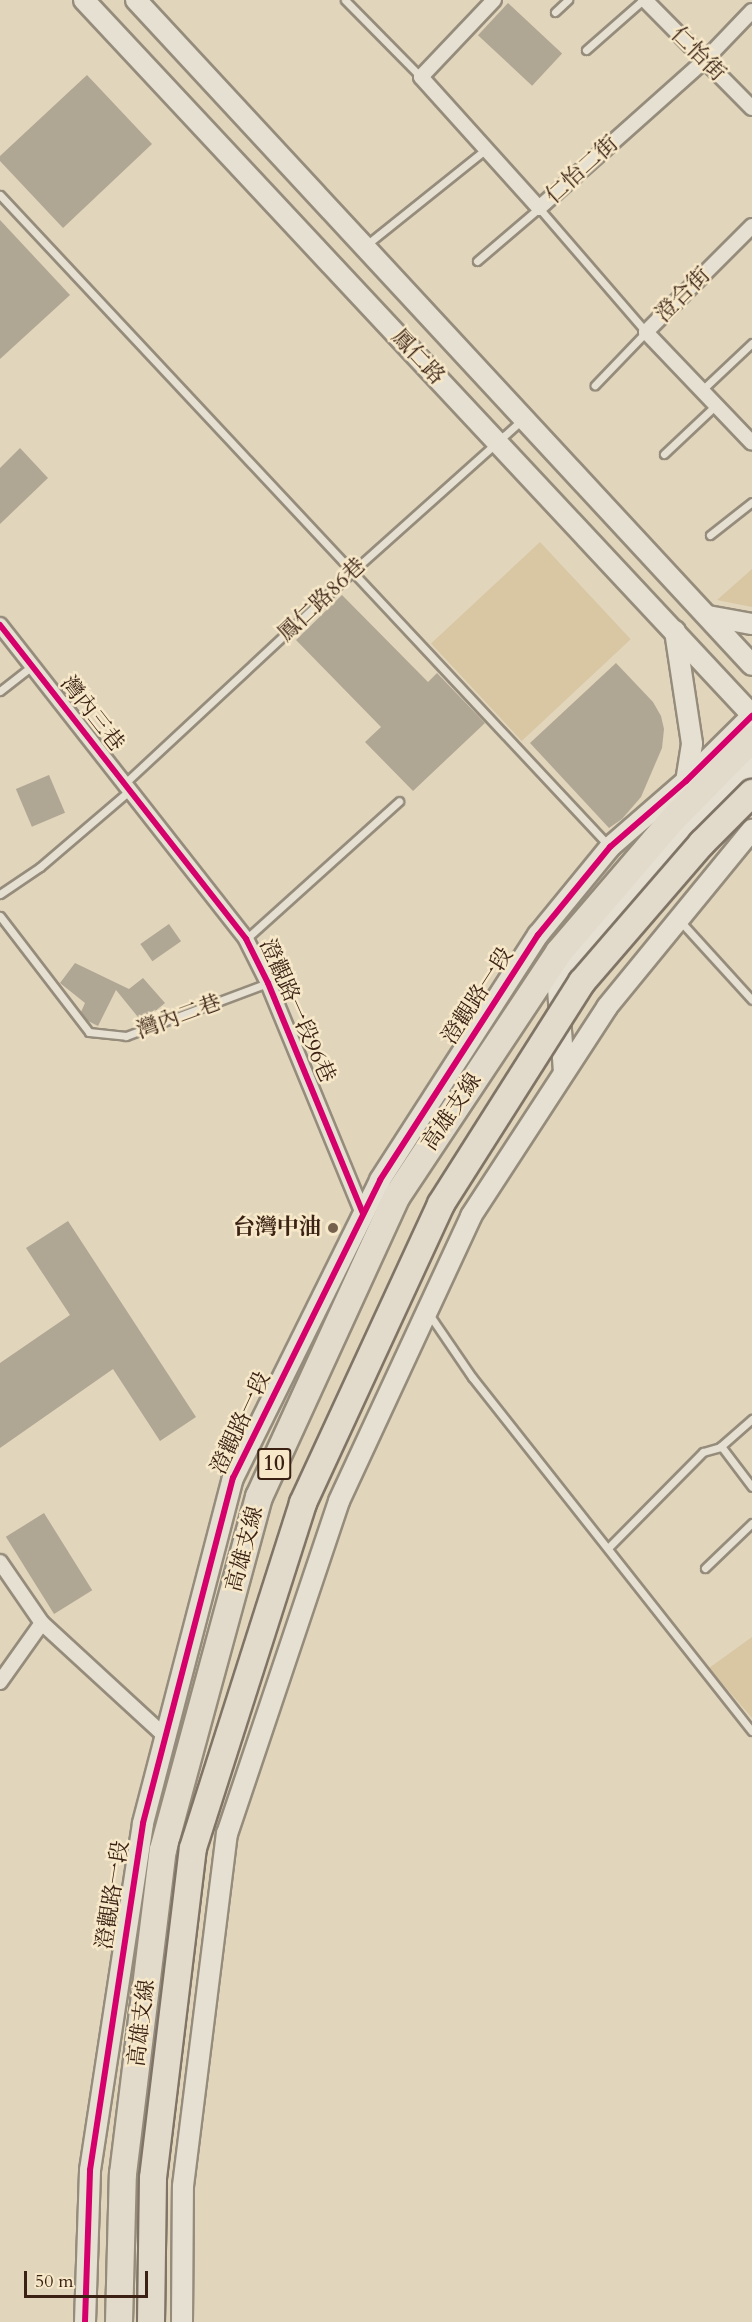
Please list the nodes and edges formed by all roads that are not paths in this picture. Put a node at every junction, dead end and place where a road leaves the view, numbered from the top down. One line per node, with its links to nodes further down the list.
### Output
1 (84, 0): 25 (street, 鳳仁路)
2 (136, 0): 17 (street, 鳳仁路)
3 (345, 0): 11 (lane)
4 (495, 0): 11 (street)
5 (568, 0): 8 (lane)
6 (644, 0): 9 (lane); 10 (street, 仁怡街)
7 (752, 11): 10 (street, 仁怡二街)
8 (555, 12)
9 (586, 50)
10 (705, 60): 12 (street, 仁怡街); 15 (street, 仁怡二街)
11 (421, 77): 13 (street, 仁怡二街)
12 (752, 108)
13 (485, 150): 15 (street, 仁怡二街); 17 (lane)
14 (0, 195): 30 (lane)
15 (538, 208): 18 (lane); 19 (lane)
16 (752, 226): 19 (street, 澄合街)
17 (364, 247): 24 (street, 鳳仁路)
18 (477, 261)
19 (646, 332): 21 (lane); 22 (street, 澄合街)
20 (752, 343): 22 (lane)
21 (595, 385)
22 (701, 391): 23 (street, 澄合街)
23 (715, 406): 26 (street, 澄合街); 27 (lane)
24 (522, 420): 25 (lane, 鳳仁路86巷); 31 (street, 鳳仁路)
25 (498, 443): 30 (lane, 鳳仁路86巷); 34 (street, 鳳仁路)
26 (752, 443)
27 (664, 454)
28 (752, 502): 29 (lane)
29 (710, 535)
30 (353, 571): 42 (lane, 鳳仁路86巷); 46 (lane)
31 (708, 616): 32 (street); 35 (street, 鳳仁路)
32 (752, 624)
33 (0, 625): 36 (street)
34 (675, 631): 38 (street, 鳳仁路); 41 (street)
35 (752, 665)
36 (32, 666): 37 (lane); 42 (street, 灣內三巷)
37 (0, 691)
38 (752, 716): 41 (street, 澄觀路一段)
39 (752, 739): 70 (highway, 高雄支線 / 10)
40 (752, 767): 55 (street)
41 (686, 781): 46 (street, 澄觀路一段)
42 (127, 788): 49 (lane); 52 (street, 澄觀路一段96巷)
43 (752, 793): 71 (highway, 高雄支線 / 10, bridge)
44 (399, 801): 52 (lane)
45 (752, 830): 48 (street)
46 (610, 848): 56 (street, 澄觀路一段)
47 (752, 853): 48 (street)
48 (724, 861): 51 (street)
49 (0, 894)
50 (0, 916): 53 (lane, 灣內二巷)
51 (678, 919): 54 (lane); 55 (street)
52 (246, 939): 53 (street, 澄觀路一段96巷)
53 (268, 983): 56 (street, 澄觀路一段96巷)
54 (752, 1000)
55 (564, 1072): 57 (street)
56 (363, 1213): 68 (street, 澄觀路一段)
57 (427, 1311): 62 (lane); 72 (street)
58 (752, 1419): 59 (lane)
59 (721, 1446): 60 (lane); 62 (lane)
60 (752, 1487)
61 (752, 1523): 64 (lane)
62 (608, 1548): 67 (lane)
63 (0, 1562): 65 (street)
64 (705, 1568)
65 (42, 1623): 66 (street); 68 (street)
66 (0, 1682)
67 (752, 1731)
68 (164, 1735): 69 (street, 澄觀路一段)
69 (85, 2322)
70 (119, 2322)
71 (151, 2322)
72 (182, 2322)

